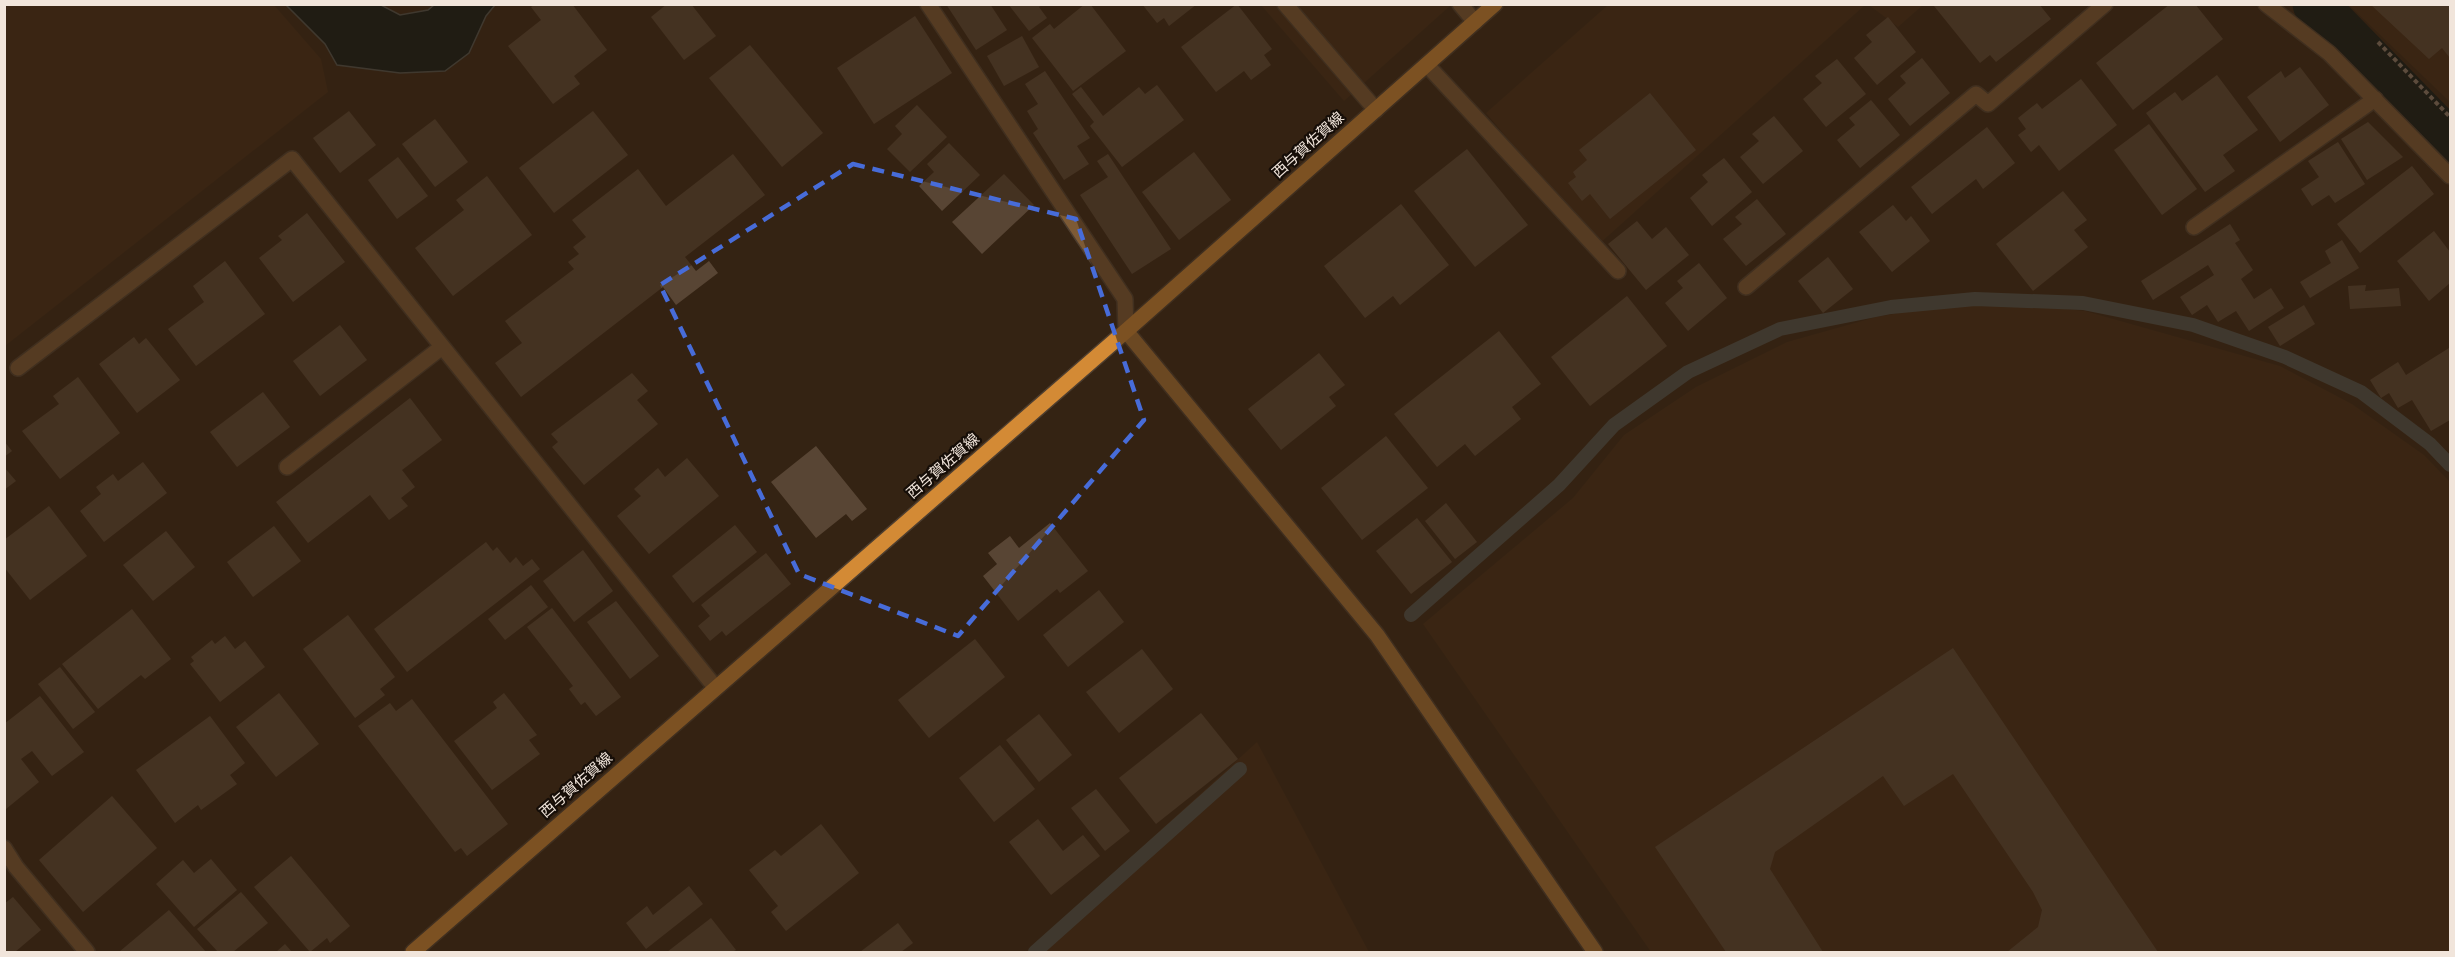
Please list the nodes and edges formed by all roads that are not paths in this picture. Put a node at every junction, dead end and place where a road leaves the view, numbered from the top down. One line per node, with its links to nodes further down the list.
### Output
1 (928, 4): 15 (street)
2 (1285, 4): 10 (street)
3 (1460, 4): 7 (street)
4 (1495, 4): 7 (main road, 西与賀佐賀線)
5 (2105, 4): 14 (street)
6 (2266, 4): 9 (street)
7 (1476, 22): 8 (main road, 西与賀佐賀線)
8 (1427, 65): 10 (main road, 西与賀佐賀線); 13 (street)
9 (2375, 99): 11 (street); 12 (street)
10 (1376, 110): 15 (main road, 西与賀佐賀線)
11 (2451, 176)
12 (2194, 227)
13 (1618, 271)
14 (1746, 287)
15 (1126, 331): 19 (main road, 西与賀佐賀線); 23 (street)
16 (442, 347): 17 (street); 18 (street); 19 (street)
17 (18, 368)
18 (287, 467)
19 (715, 687): 21 (main road, 西与賀佐賀線)
20 (4, 848): 22 (street)
21 (421, 950)
22 (87, 952)
23 (1595, 952)

